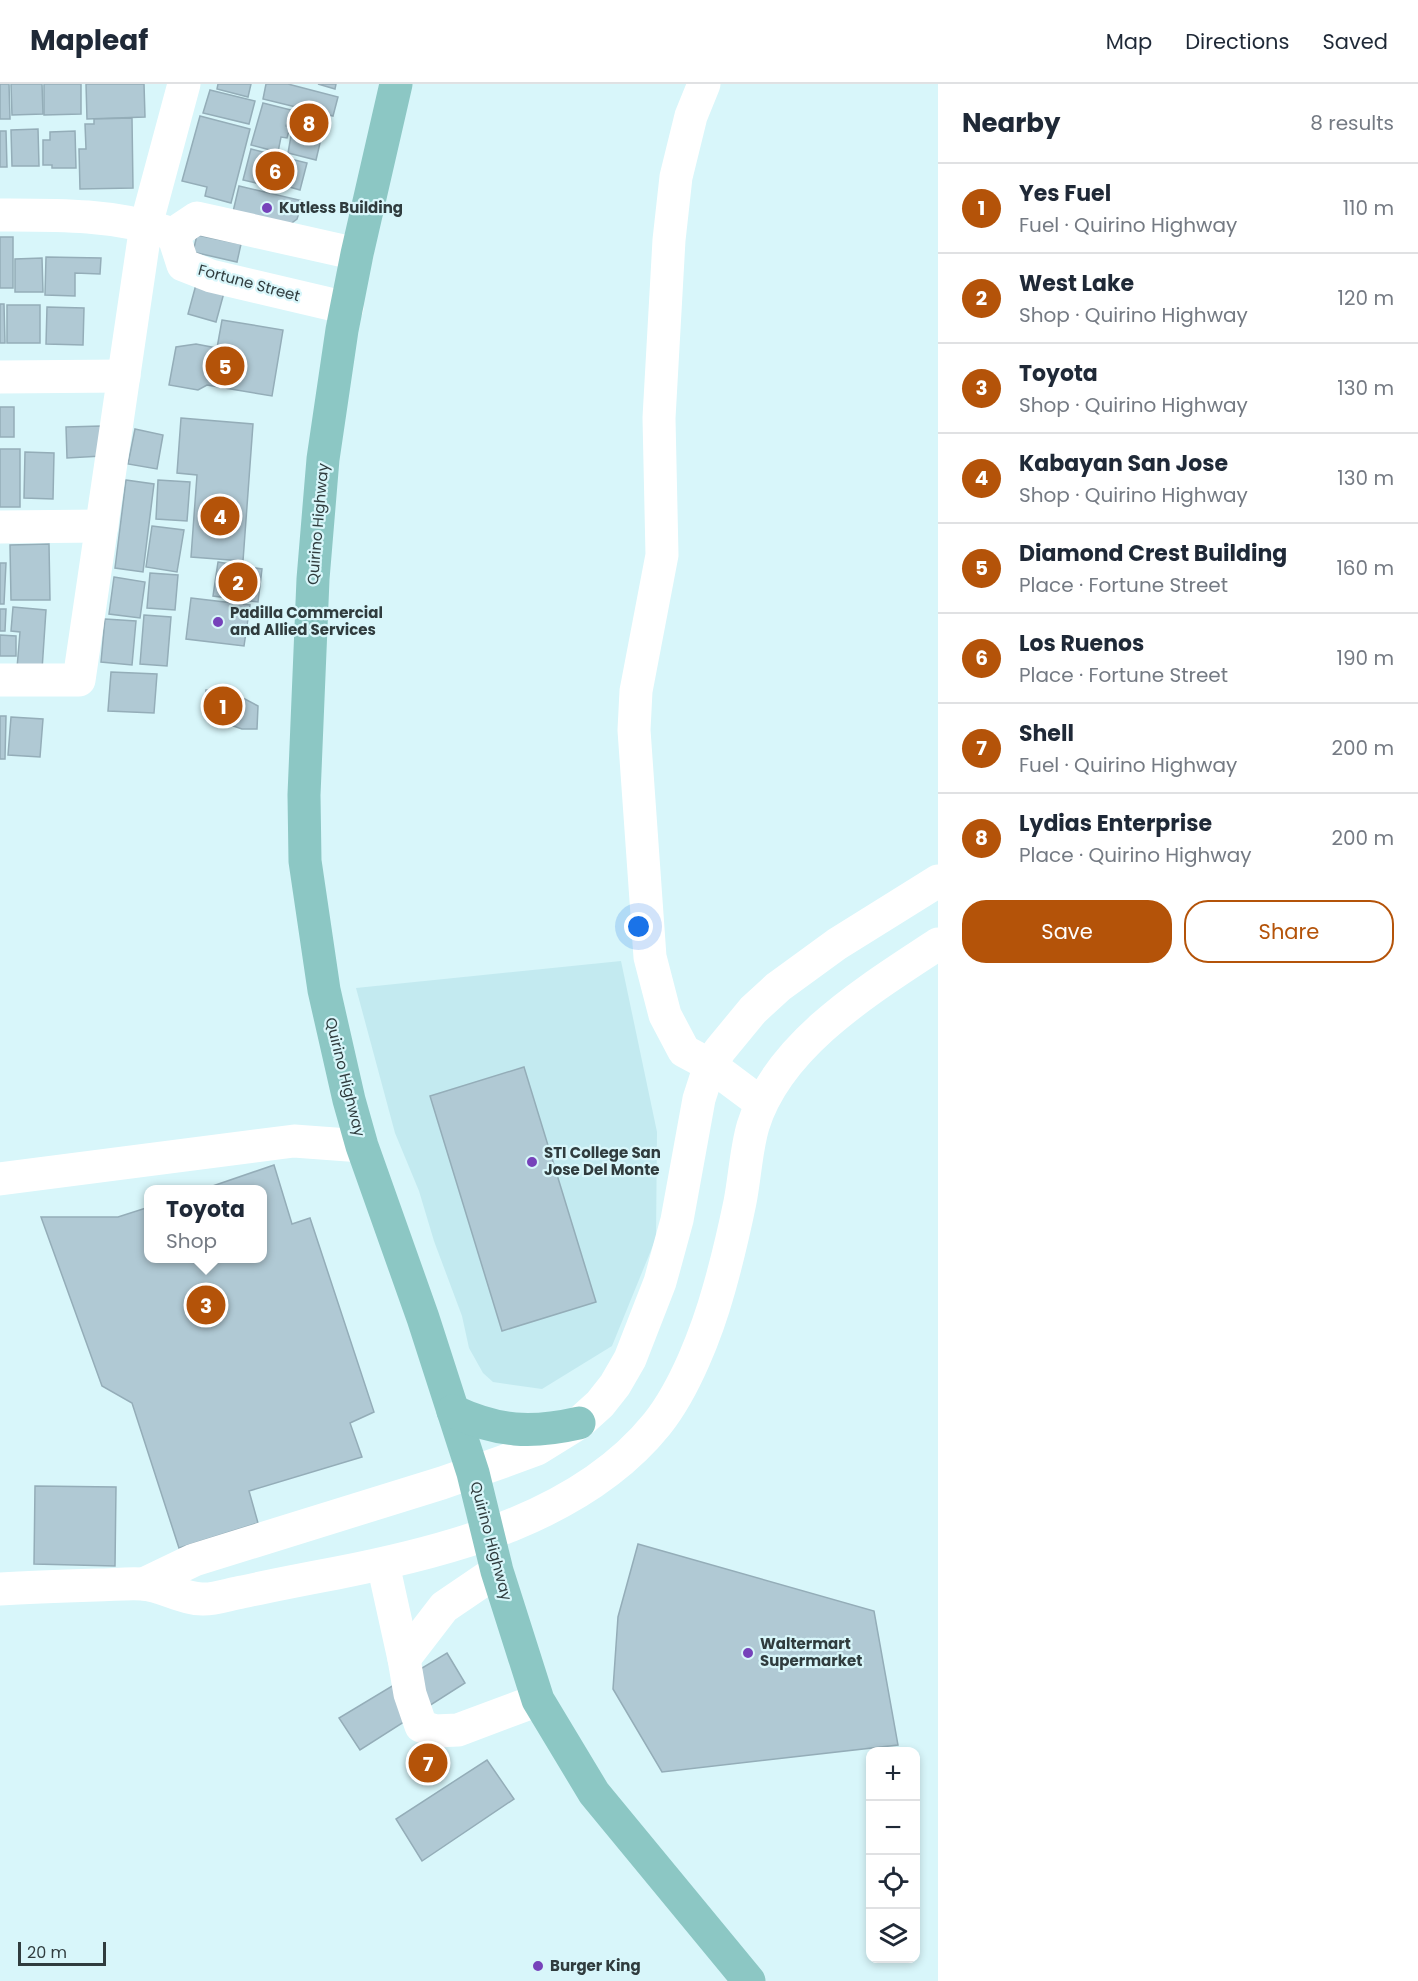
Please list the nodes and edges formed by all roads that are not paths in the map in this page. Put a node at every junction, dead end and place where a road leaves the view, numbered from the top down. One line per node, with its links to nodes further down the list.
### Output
1 (184, 84): 5 (street)
2 (396, 84): 6 (main road, Quirino Highway)
3 (704, 84): 15 (street)
4 (0, 215): 5 (street)
5 (160, 230): 6 (street); 7 (street, Fortune Street); 8 (street)
6 (357, 254): 7 (main road, Quirino Highway)
7 (347, 308): 17 (main road, Quirino Highway)
8 (124, 376): 9 (street); 10 (street)
9 (0, 377)
10 (102, 526): 11 (street); 12 (street)
11 (0, 527)
12 (0, 680)
13 (938, 880): 15 (street)
14 (938, 944): 16 (street)
15 (710, 1065): 16 (street); 20 (street)
16 (761, 1103): 22 (street)
17 (362, 1146): 18 (street); 19 (main road, Quirino Highway)
18 (0, 1179)
19 (453, 1411): 20 (main road); 21 (main road, Quirino Highway)
20 (579, 1423): 21 (street)
21 (473, 1473): 22 (main road, Quirino Highway); 25 (street)
22 (488, 1534): 23 (street); 24 (main road, Quirino Highway)
23 (383, 1564): 25 (street); 27 (street)
24 (497, 1571): 27 (street); 28 (main road, Quirino Highway)
25 (144, 1584): 26 (street)
26 (0, 1588)
27 (404, 1659): 28 (street)
28 (538, 1700): 29 (main road, Quirino Highway)
29 (749, 1981)

